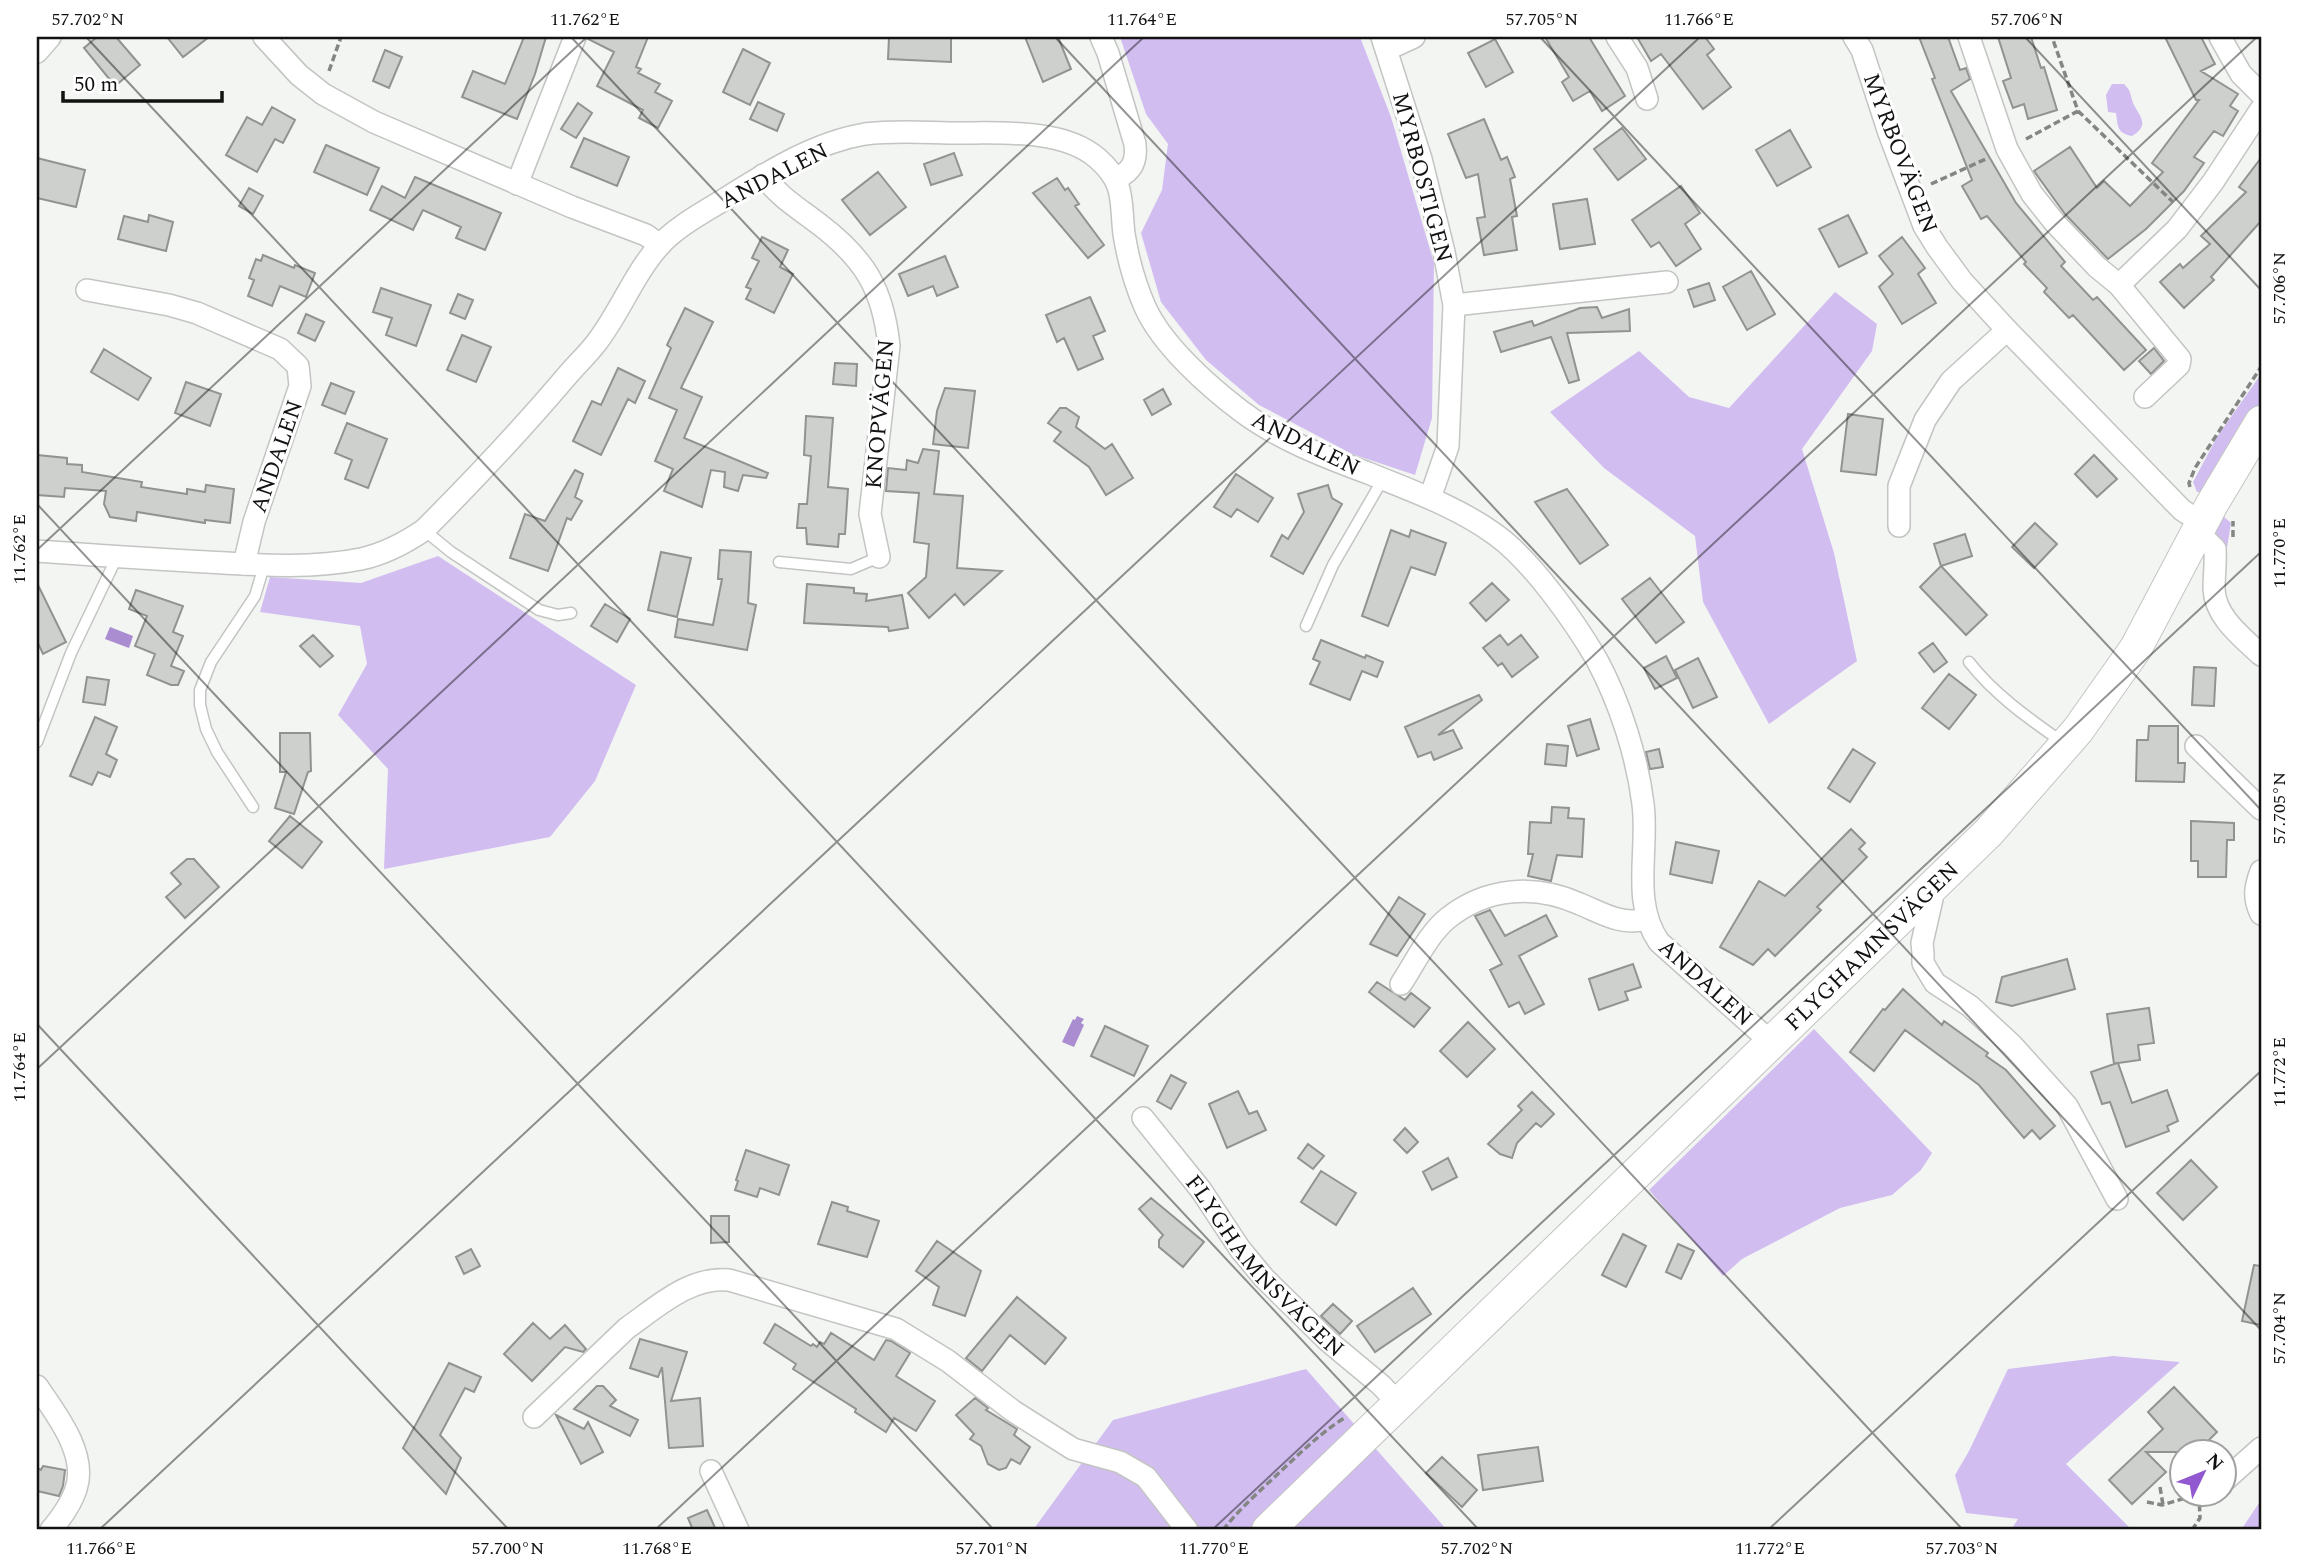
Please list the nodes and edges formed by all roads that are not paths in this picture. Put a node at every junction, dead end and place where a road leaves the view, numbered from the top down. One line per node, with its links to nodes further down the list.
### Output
1 (50, 37): 11 (street)
2 (264, 37): 17 (street)
3 (575, 37): 17 (street)
4 (1101, 37): 16 (street)
5 (1414, 37): 10 (street, MYRBOSTIGEN)
6 (1617, 37): 13 (street)
7 (1854, 37): 23 (street, MYRBOVÄGEN)
8 (1969, 37): 20 (street)
9 (2220, 37): 12 (street)
10 (1385, 43): 22 (street, MYRBOSTIGEN)
11 (37, 52)
12 (2261, 94)
13 (1647, 99)
14 (2261, 109): 20 (street)
15 (763, 175): 16 (street, ANDALEN); 18 (street, ANDALEN); 33 (street, KNOPVÄGEN)
16 (1116, 178): 26 (street, ANDALEN)
17 (517, 184): 18 (street)
18 (660, 245): 30 (street, ANDALEN)
19 (1667, 282): 22 (street)
20 (2119, 285): 24 (street)
21 (87, 290): 35 (street, ANDALEN)
22 (1454, 305): 27 (street, MYRBOSTIGEN)
23 (2007, 331): 28 (street, MYRBOVÄGEN); 29 (street)
24 (2145, 397)
25 (2261, 422): 28 (street, FLYGHAMNSVÄGEN)
26 (1383, 479): 27 (street, ANDALEN); 37 (lane, ANDALEN)
27 (1430, 498): 48 (street, ANDALEN)
28 (2195, 525): 38 (street, MYRBOVÄGEN); 41 (street, FLYGHAMNSVÄGEN)
29 (1899, 526)
30 (424, 530): 35 (street, ANDALEN); 36 (lane)
31 (37, 551): 32 (street, ANDALEN)
32 (117, 557): 35 (street, ANDALEN); 40 (lane)
33 (879, 557): 34 (lane, KNOPVÄGEN)
34 (779, 562)
35 (254, 565): 43 (lane, ANDALEN)
36 (571, 613)
37 (1306, 626)
38 (2261, 655)
39 (1969, 662): 41 (lane)
40 (37, 742)
41 (2067, 745): 46 (street, FLYGHAMNSVÄGEN)
42 (2196, 747): 44 (street)
43 (253, 807)
44 (2261, 809)
45 (2261, 871): 47 (street)
46 (1925, 892): 50 (street, FLYGHAMNSVÄGEN); 52 (street)
47 (2261, 914)
48 (1646, 919): 49 (street, ANDALEN); 50 (street, ANDALEN)
49 (1401, 984)
50 (1771, 1042): 54 (street, FLYGHAMNSVÄGEN)
51 (1143, 1118): 54 (street, FLYGHAMNSVÄGEN)
52 (2117, 1199)
53 (37, 1387): 59 (street)
54 (1398, 1402): 62 (street, FLYGHAMNSVÄGEN)
55 (534, 1417): 61 (street)
56 (2261, 1448): 57 (street)
57 (2238, 1470)
58 (711, 1471): 60 (street)
59 (51, 1530)
60 (738, 1530)
61 (1187, 1530)
62 (1268, 1530)

